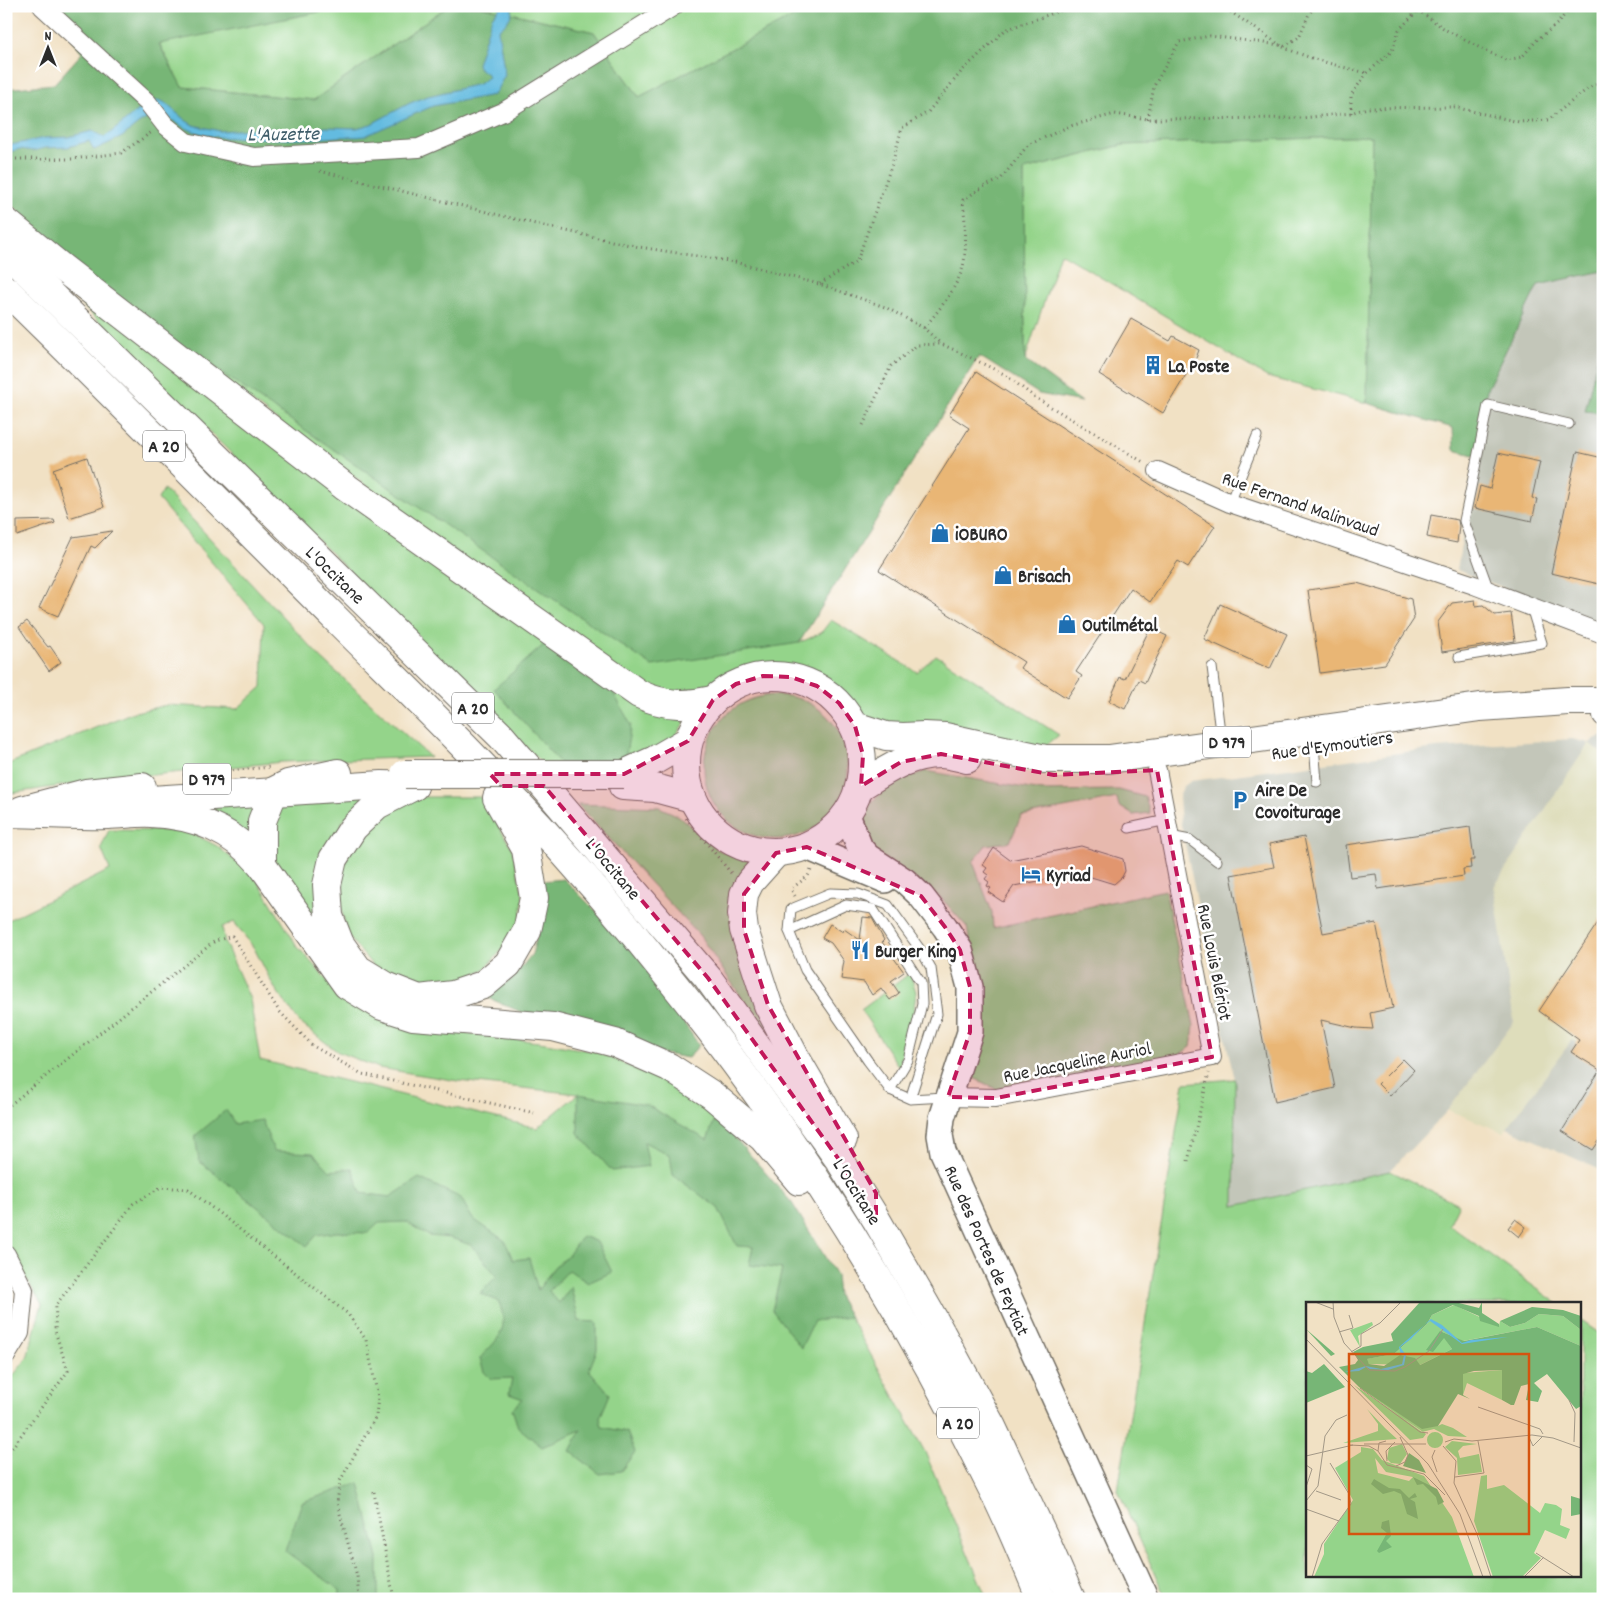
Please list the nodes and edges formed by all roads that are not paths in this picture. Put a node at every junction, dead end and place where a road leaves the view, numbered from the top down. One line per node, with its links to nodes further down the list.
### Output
1 (42, 6): 2 (street)
2 (674, 6)
3 (6, 222): 15 (main road)
4 (6, 251): 45 (main road, L'Occitane / A 20)
5 (6, 290): 20 (main road, L'Occitane / A 20)
6 (1569, 424): 10 (lane)
7 (1257, 436): 9 (lane)
8 (1158, 471): 9 (street, Rue Fernand Malinvaud)
9 (1230, 503): 10 (street, Rue Fernand Malinvaud)
10 (1489, 590): 11 (street, Rue Fernand Malinvaud)
11 (1531, 607): 12 (street, Rue Fernand Malinvaud); 13 (lane)
12 (1603, 634)
13 (1459, 658)
14 (1212, 667): 21 (lane)
15 (713, 700): 18 (main road); 19 (main road)
16 (1603, 701): 21 (main road, D 979)
17 (1603, 716): 22 (main road, Rue d'Eymoutiers / D 979)
18 (855, 726): 21 (main road, D 979); 28 (main road)
19 (688, 741): 26 (main road, D 979); 30 (main road)
20 (458, 742): 25 (main road); 46 (main road, L'Occitane / A 20)
21 (1221, 743)
22 (1314, 745): 23 (main road, Rue d'Eymoutiers / D 979); 27 (lane)
23 (1157, 770): 28 (main road, Rue d'Eymoutiers / D 979); 34 (street, Rue Louis Blériot)
24 (338, 773): 25 (main road, D 979); 29 (main road); 31 (main road, D 979)
25 (410, 780): 26 (main road, D 979, bridge); 29 (main road, D 979)
26 (624, 780): 30 (main road, D 979)
27 (1317, 782)
28 (861, 786): 32 (main road)
29 (274, 791): 31 (main road, D 979); 38 (main road)
30 (688, 806): 35 (main road)
31 (9, 813): 38 (main road)
32 (847, 815): 36 (main road); 39 (street, Rue des Portes de Feytiat)
33 (1129, 828): 34 (lane)
34 (1168, 828): 37 (lane); 41 (street, Rue Louis Blériot)
35 (776, 853): 36 (main road); 45 (main road)
36 (806, 857): 39 (street, Rue des Portes de Feytiat)
37 (1217, 861)
38 (262, 865): 46 (main road)
39 (921, 896): 43 (street, Rue des Portes de Feytiat)
40 (789, 931): 42 (lane); 42 (lane); 44 (lane)
41 (1212, 1057): 43 (street, Rue Jacqueline Auriol)
42 (890, 1090): 44 (lane)
43 (948, 1097): 44 (lane); 51 (street, Rue des Portes de Feytiat)
44 (910, 1099)
45 (876, 1219): 50 (main road, L'Occitane / A 20)
46 (863, 1253): 49 (main road, L'Occitane / A 20)
47 (6, 1254): 48 (street)
48 (6, 1356)
49 (1041, 1599)
50 (1071, 1599)
51 (1146, 1599)

